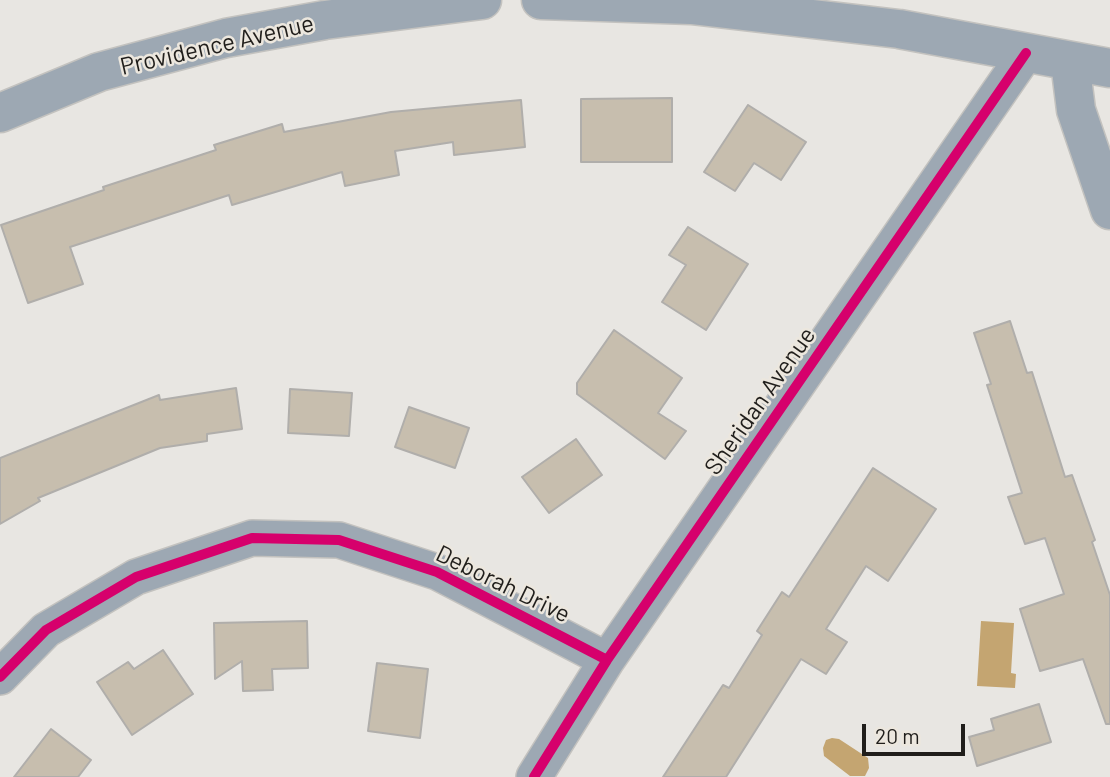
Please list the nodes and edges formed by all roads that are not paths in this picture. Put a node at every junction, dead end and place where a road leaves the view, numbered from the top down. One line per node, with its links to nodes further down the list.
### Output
1 (482, 0): 6 (street, Providence Avenue)
2 (541, 0): 3 (street)
3 (1027, 53): 4 (street); 8 (street, Sheridan Avenue)
4 (1070, 62): 5 (street); 7 (street)
5 (1110, 68)
6 (0, 113)
7 (1110, 210)
8 (607, 660): 9 (street, Deborah Drive); 10 (street, Sheridan Avenue)
9 (0, 677)
10 (534, 777)

